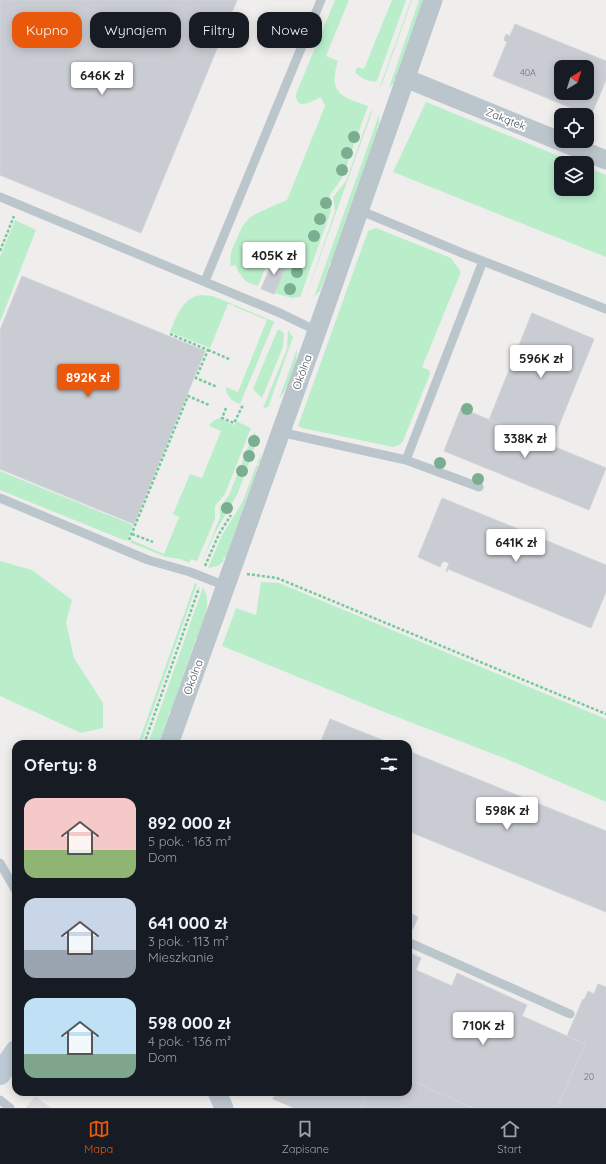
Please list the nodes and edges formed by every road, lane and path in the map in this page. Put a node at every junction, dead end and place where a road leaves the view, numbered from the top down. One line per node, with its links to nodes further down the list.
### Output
1 (321, 0): 10 (lane)
2 (434, 0): 3 (street, Okólna)
3 (405, 78): 4 (street, Zakątek); 7 (street, Okólna)
4 (606, 160)
5 (0, 197): 6 (lane)
6 (19, 204): 8 (path); 10 (lane)
7 (359, 210): 9 (lane); 12 (street, Okólna)
8 (0, 251)
9 (483, 261): 11 (lane); 21 (lane)
10 (205, 281): 12 (lane)
11 (606, 309)
12 (318, 331): 20 (street, Okólna)
13 (170, 334): 14 (path)
14 (208, 350): 15 (path); 16 (path)
15 (229, 359)
16 (217, 387)
17 (210, 405): 24 (path)
18 (243, 405): 19 (path)
19 (226, 408)
20 (280, 432): 21 (lane); 29 (street, Okólna)
21 (406, 460): 22 (lane)
22 (479, 487)
23 (0, 498): 29 (lane)
24 (132, 534): 25 (path); 26 (path)
25 (129, 540)
26 (153, 542)
27 (243, 574): 30 (path)
28 (200, 585): 31 (path)
29 (226, 586): 32 (street, Okólna)
30 (606, 714)
31 (145, 740)
32 (170, 740)
33 (0, 863): 34 (lane)
34 (12, 884)
35 (412, 944): 36 (lane)
36 (570, 1014)
37 (12, 1057): 38 (street)
38 (0, 1074)
39 (219, 1096): 42 (street)
40 (0, 1100): 41 (lane)
41 (10, 1108)
42 (224, 1108)

